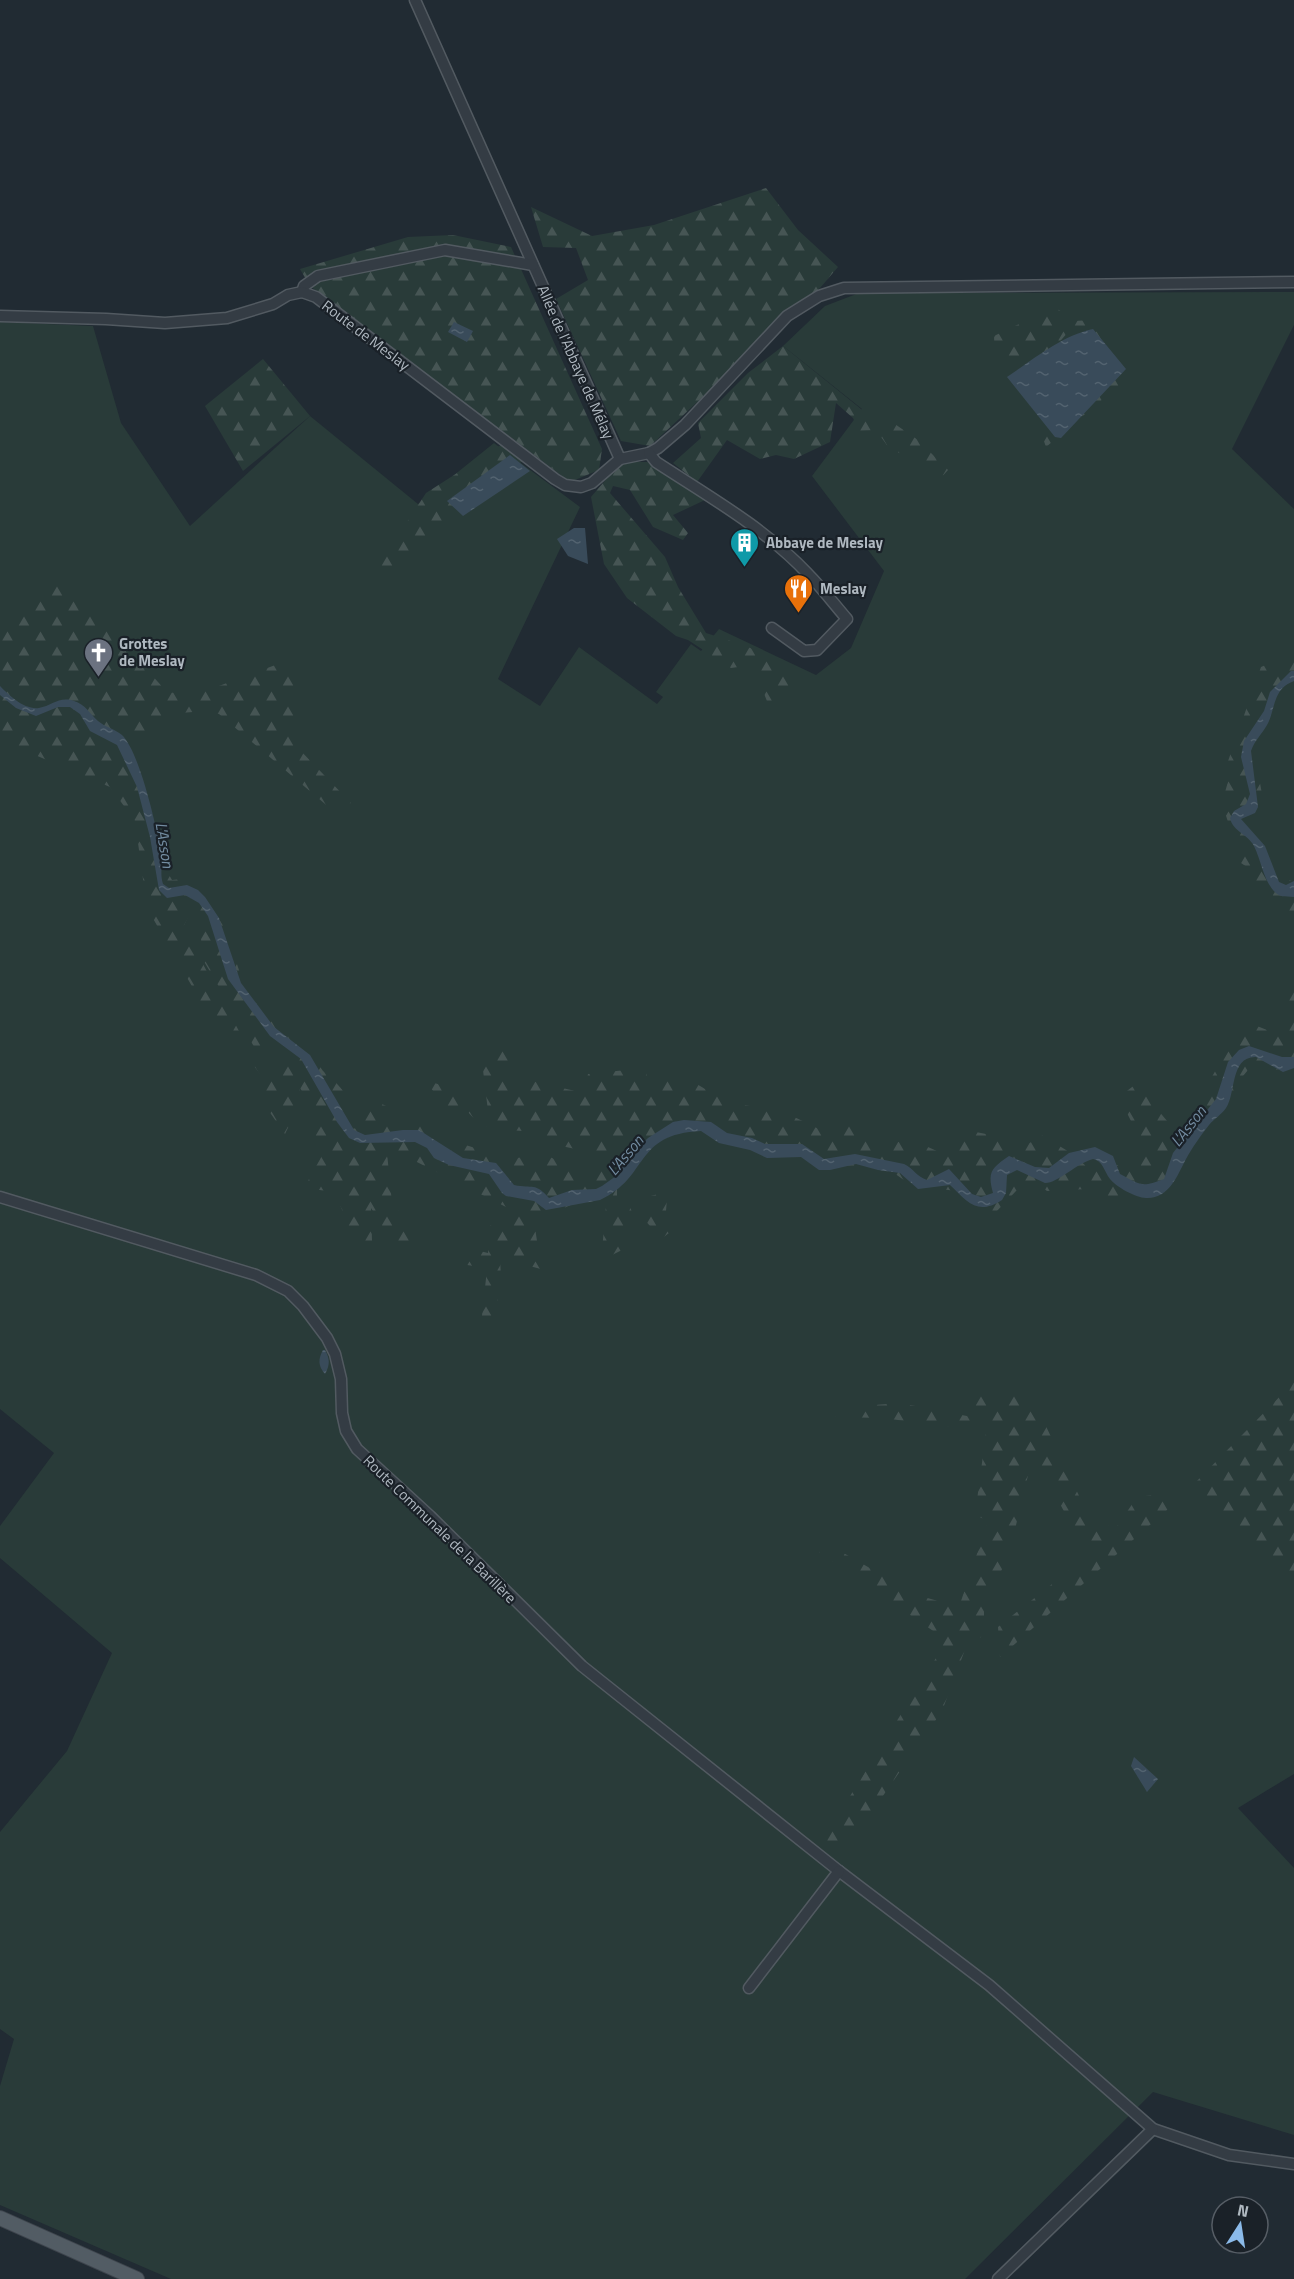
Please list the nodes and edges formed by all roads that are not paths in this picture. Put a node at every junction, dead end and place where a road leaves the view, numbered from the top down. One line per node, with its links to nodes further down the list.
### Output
1 (415, 0): 2 (street, Allée de l'Abbaye de Mélay)
2 (533, 265): 4 (street); 7 (street, Allée de l'Abbaye de Mélay)
3 (1294, 282): 6 (street)
4 (302, 292): 5 (street); 7 (street, Route de Meslay)
5 (0, 316)
6 (649, 453): 7 (street); 8 (street)
7 (620, 459)
8 (772, 628)
9 (0, 1197): 10 (street, Route Communale de la Barillère)
10 (839, 1871): 11 (street); 12 (street, Route Communale de la Barillère)
11 (749, 1989)
12 (1153, 2129): 13 (street); 16 (street)
13 (1294, 2164)
14 (0, 2218): 15 (main road)
15 (137, 2279)
16 (998, 2279)

